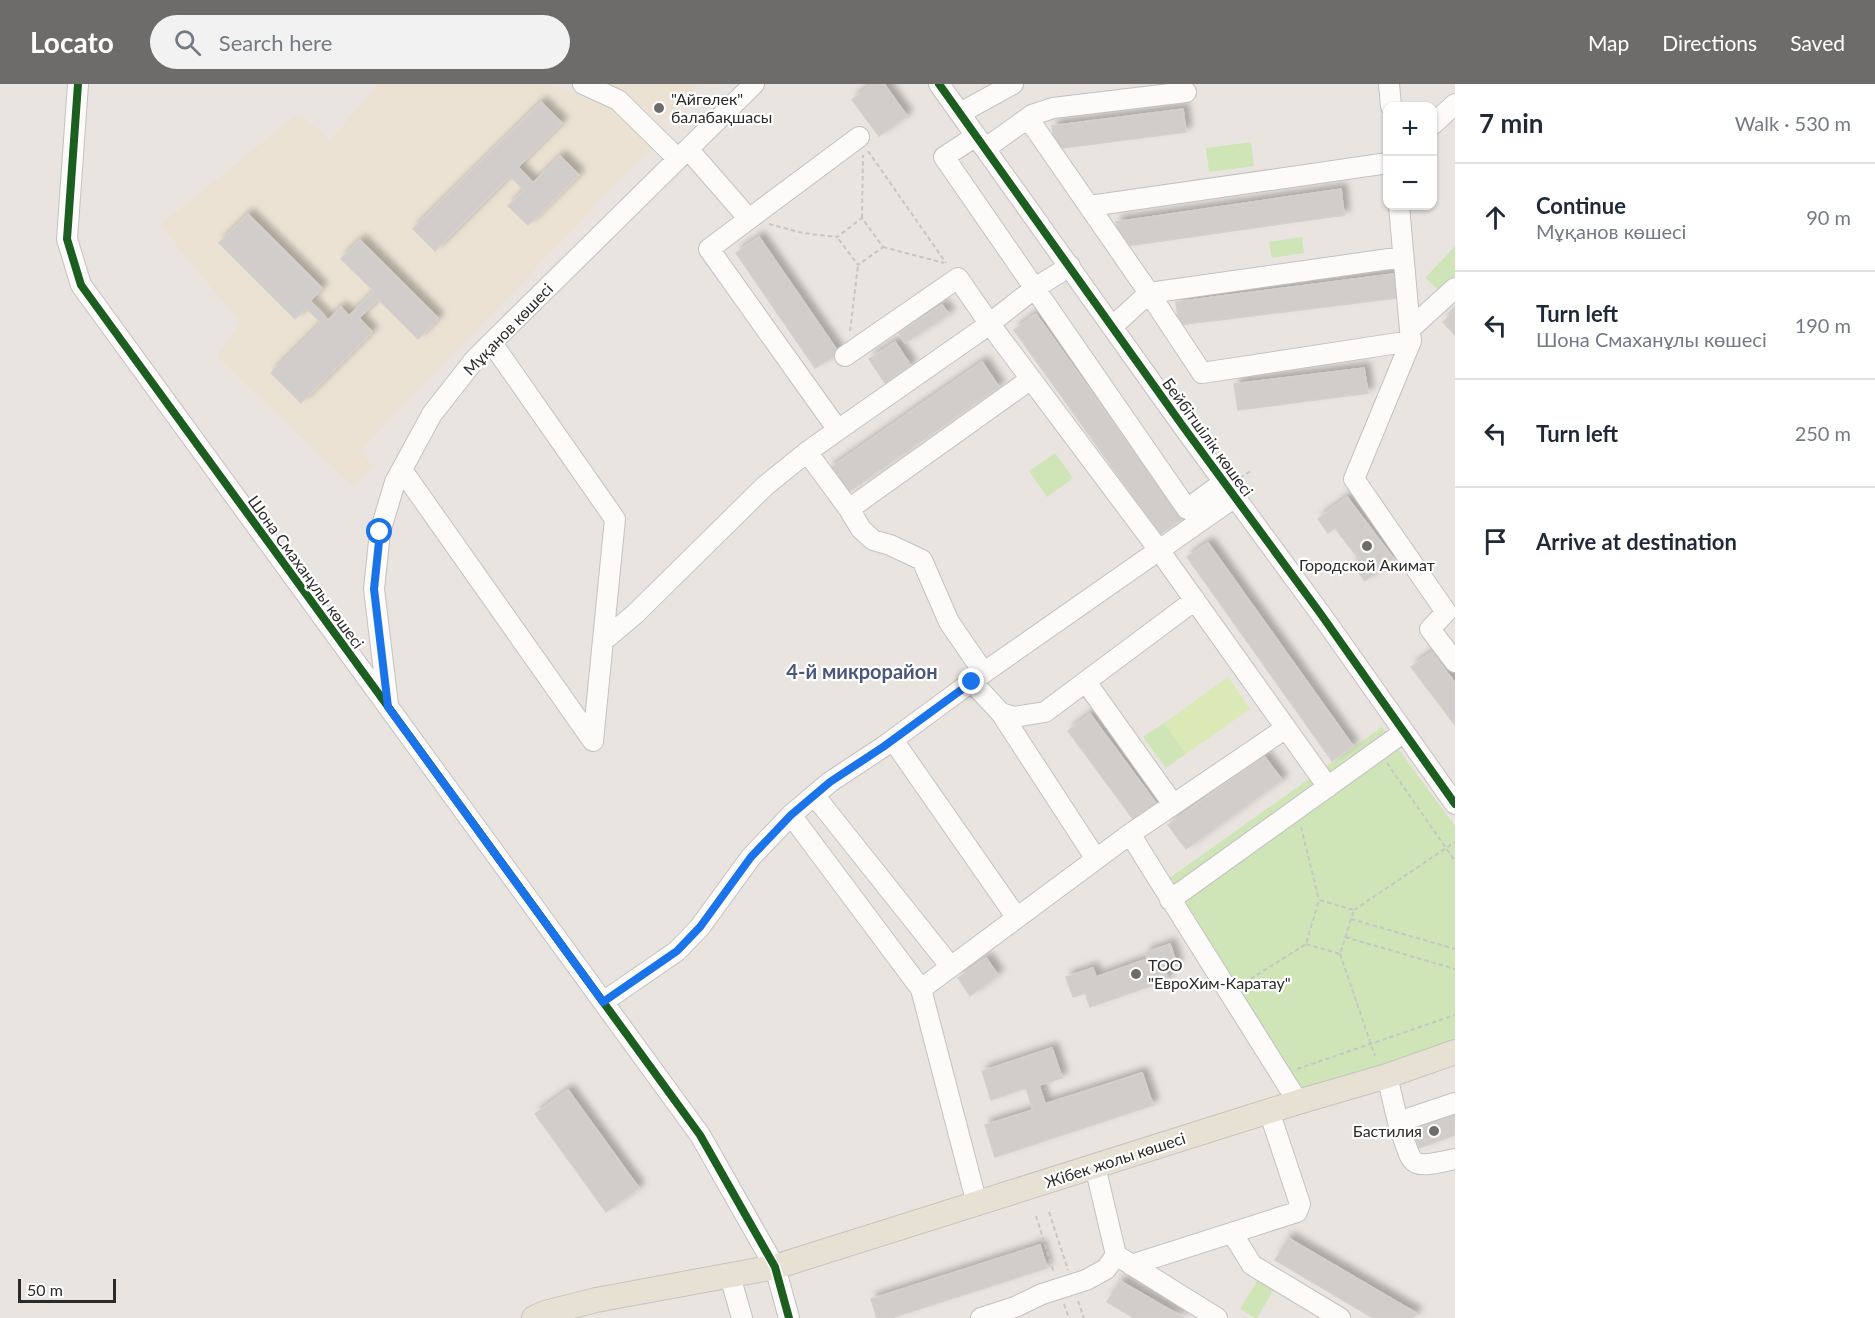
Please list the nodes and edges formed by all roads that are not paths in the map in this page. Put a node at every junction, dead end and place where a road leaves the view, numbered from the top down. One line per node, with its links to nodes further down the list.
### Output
1 (78, 84): 42 (street, Шона Смаханұлы көшесі)
2 (583, 84): 15 (street)
3 (754, 84): 15 (street, Мұқанов көшесі)
4 (939, 84): 10 (street, Бейбітшілік көшесі)
5 (1013, 84): 10 (street)
6 (1389, 84): 8 (street)
7 (1186, 92): 11 (street)
8 (1390, 102)
9 (1455, 104): 12 (street)
10 (960, 113): 14 (street, Бейбітшілік көшесі)
11 (1028, 118): 14 (street); 17 (street)
12 (1437, 120)
13 (861, 141): 19 (street)
14 (981, 142): 21 (street, Бейбітшілік көшесі); 22 (street)
15 (683, 154): 19 (street); 28 (street, Мұқанов көшесі)
16 (1383, 164): 17 (street)
17 (1090, 206): 24 (street)
18 (1399, 210): 20 (street)
19 (749, 219): 31 (street)
20 (1403, 257): 24 (street); 27 (street)
21 (1070, 266): 22 (street); 26 (street, Бейбітшілік көшесі)
22 (1035, 288): 25 (street); 34 (street)
23 (1455, 288): 27 (street)
24 (1149, 293): 26 (street); 27 (street)
25 (989, 323): 29 (street); 30 (street); 31 (street)
26 (1112, 327): 34 (street, Бейбітшілік көшесі)
27 (1410, 335): 39 (street)
28 (492, 343): 33 (street, Мұқанов көшесі); 38 (street)
29 (845, 356)
30 (1031, 379): 35 (street); 36 (street)
31 (838, 430): 32 (street)
32 (807, 453): 35 (street); 38 (street)
33 (402, 470): 38 (street); 42 (street, Мұқанов көшесі)
34 (1229, 490): 36 (street); 45 (street, Бейбітшілік көшесі)
35 (849, 509): 40 (street)
36 (1159, 550): 37 (street); 40 (street)
37 (1195, 600): 41 (street); 44 (street)
38 (603, 641)
39 (1455, 662)
40 (978, 677): 43 (street); 46 (street)
41 (1086, 682): 43 (street); 49 (street)
42 (388, 707): 58 (street, Шона Смаханұлы көшесі)
43 (1001, 714): 53 (street)
44 (1286, 728): 47 (street); 49 (street)
45 (1404, 732): 47 (street); 50 (street, Бейбітшілік көшесі)
46 (893, 740): 48 (street); 55 (street)
47 (1328, 787): 54 (street)
48 (814, 795): 51 (street); 56 (street)
49 (1173, 804): 52 (street)
50 (1455, 804)
51 (791, 815): 57 (street); 58 (street)
52 (1130, 834): 53 (street); 54 (street)
53 (1096, 859): 55 (street)
54 (1170, 900): 61 (street)
55 (1017, 918): 56 (street)
56 (951, 967): 57 (street)
57 (921, 989): 67 (street)
58 (603, 1002): 70 (street, Шона Смаханұлы көшесі)
59 (1455, 1052): 60 (main road, Жібек жолы көшесі)
60 (1381, 1066): 61 (main road, Жібек жолы көшесі); 64 (street)
61 (1298, 1102): 63 (main road, Жібек жолы көшесі)
62 (1455, 1103): 64 (street)
63 (1269, 1112): 66 (main road, Жібек жолы көшесі); 68 (street)
64 (1398, 1122): 65 (street)
65 (1455, 1159)
66 (1095, 1166): 67 (main road, Жібек жолы көшесі); 69 (street)
67 (977, 1204): 70 (main road, Жібек жолы көшесі)
68 (1232, 1233): 69 (street); 78 (street)
69 (1124, 1260): 72 (street); 77 (street)
70 (775, 1267): 71 (main road, Жібек жолы көшесі); 75 (street, Шона Смаханұлы көшесі)
71 (730, 1276): 73 (main road, Жібек жолы көшесі); 74 (street)
72 (1008, 1314): 76 (street)
73 (534, 1318)
74 (742, 1318)
75 (789, 1318)
76 (981, 1318)
77 (1217, 1318)
78 (1340, 1318)

